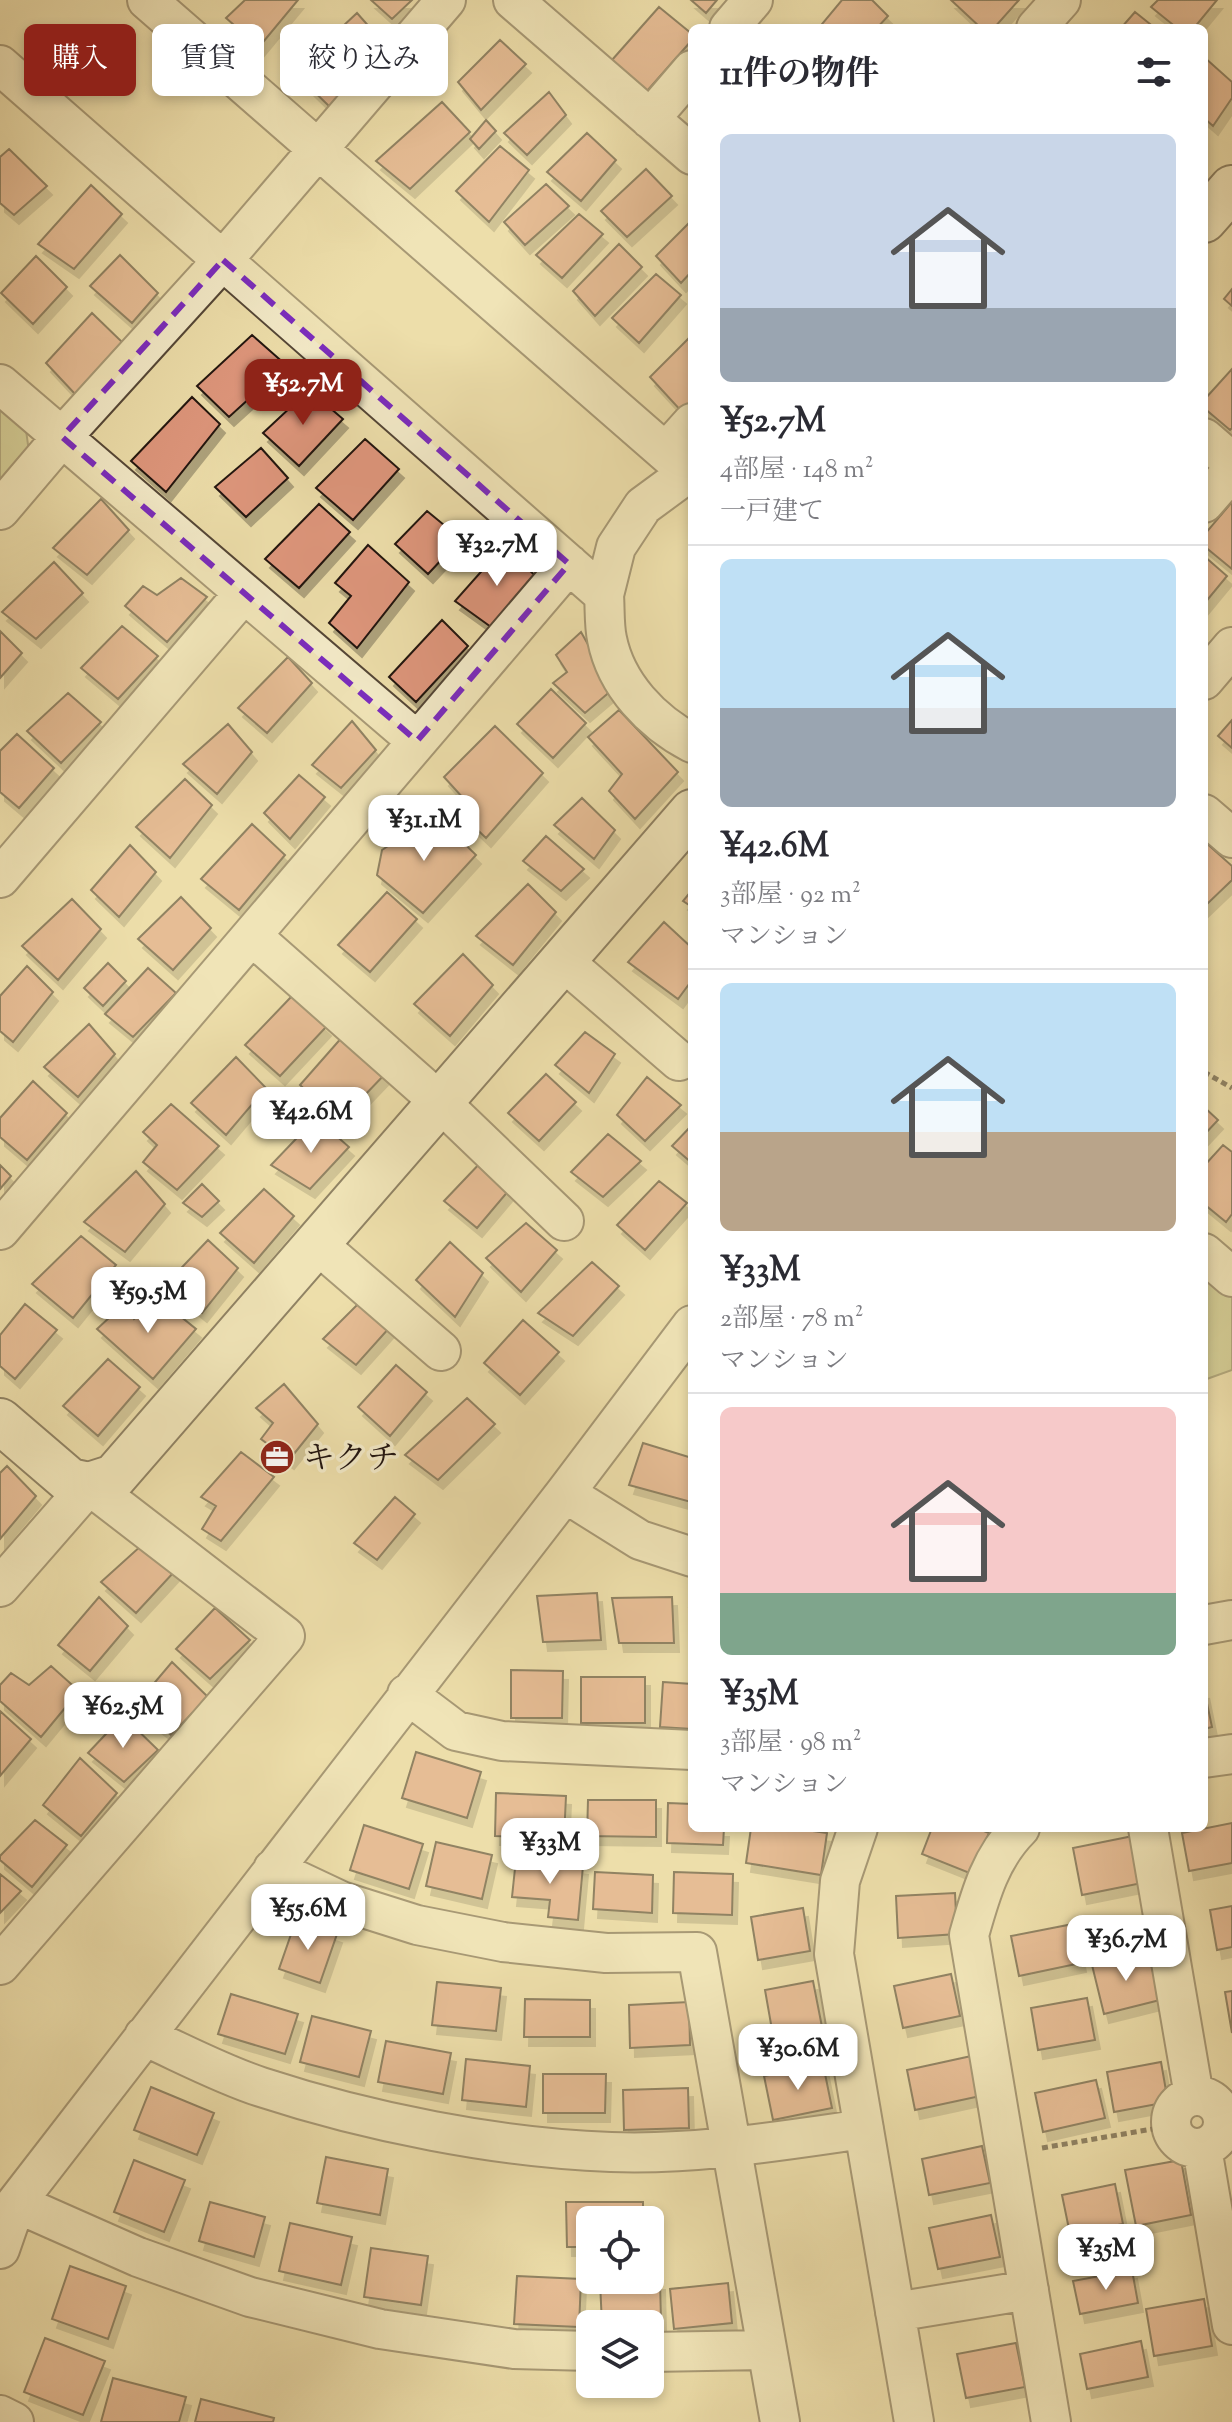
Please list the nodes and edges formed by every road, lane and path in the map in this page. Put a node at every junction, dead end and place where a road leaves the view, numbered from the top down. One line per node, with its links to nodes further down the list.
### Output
1 (147, 0): 11 (street)
2 (446, 0): 11 (street)
3 (513, 0): 10 (street)
4 (753, 0): 6 (street)
5 (1061, 0): 7 (street)
6 (732, 24)
7 (1040, 24)
8 (0, 65): 13 (street)
9 (688, 75): 10 (street)
10 (650, 119): 12 (street)
11 (317, 148): 13 (street); 19 (street)
12 (688, 152)
13 (223, 260): 15 (street); 23 (street)
14 (0, 384): 15 (street)
15 (62, 437): 22 (street); 24 (street)
16 (688, 440): 19 (street)
17 (1208, 441): 18 (street)
18 (1232, 462)
19 (682, 465): 25 (street)
20 (1232, 471): 21 (street)
21 (1208, 498)
22 (0, 510)
23 (569, 564): 25 (street); 29 (street)
24 (244, 593): 29 (street); 33 (street)
25 (604, 595): 28 (street)
26 (1232, 647): 27 (street)
27 (1208, 675)
28 (688, 740)
29 (417, 741): 34 (street)
30 (688, 817): 35 (street)
31 (1208, 817): 32 (street)
32 (1232, 838)
33 (0, 878)
34 (252, 936): 39 (street); 41 (street)
35 (563, 961): 36 (street); 39 (street)
36 (679, 1061)
37 (1208, 1074): 38 (path)
38 (1232, 1088)
39 (440, 1102): 40 (street); 42 (street)
40 (564, 1221)
41 (0, 1230)
42 (317, 1244): 46 (street); 48 (street)
43 (1208, 1256): 44 (street)
44 (1232, 1277)
45 (688, 1330): 49 (street)
46 (441, 1351)
47 (0, 1421): 48 (street)
48 (89, 1485): 51 (street); 62 (street)
49 (565, 1493): 50 (street); 54 (street)
50 (688, 1556)
51 (0, 1587)
52 (1232, 1620): 53 (street)
53 (1208, 1624)
54 (407, 1694): 55 (street); 61 (street)
55 (688, 1750)
56 (1232, 1754): 57 (street)
57 (1208, 1757)
58 (857, 1832): 66 (street)
59 (1016, 1832): 69 (street)
60 (1149, 1832): 64 (street)
61 (273, 1869): 63 (street); 67 (street)
62 (0, 1965)
63 (144, 2036): 67 (street); 70 (street)
64 (1194, 2096): 65 (street); 68 (street)
65 (1171, 2126): 68 (street); 69 (path)
66 (864, 2129): 67 (street); 73 (street)
67 (732, 2148): 75 (street)
68 (1202, 2148): 74 (street)
69 (1006, 2154): 72 (street)
70 (16, 2203): 71 (street); 76 (street)
71 (0, 2249)
72 (1029, 2290): 73 (street); 82 (street)
73 (895, 2312): 81 (street)
74 (1232, 2325)
75 (767, 2350): 77 (street); 80 (street)
76 (576, 2351)
77 (664, 2352)
78 (0, 2415): 79 (street)
79 (14, 2422)
80 (780, 2422)
81 (914, 2422)
82 (1051, 2422)

